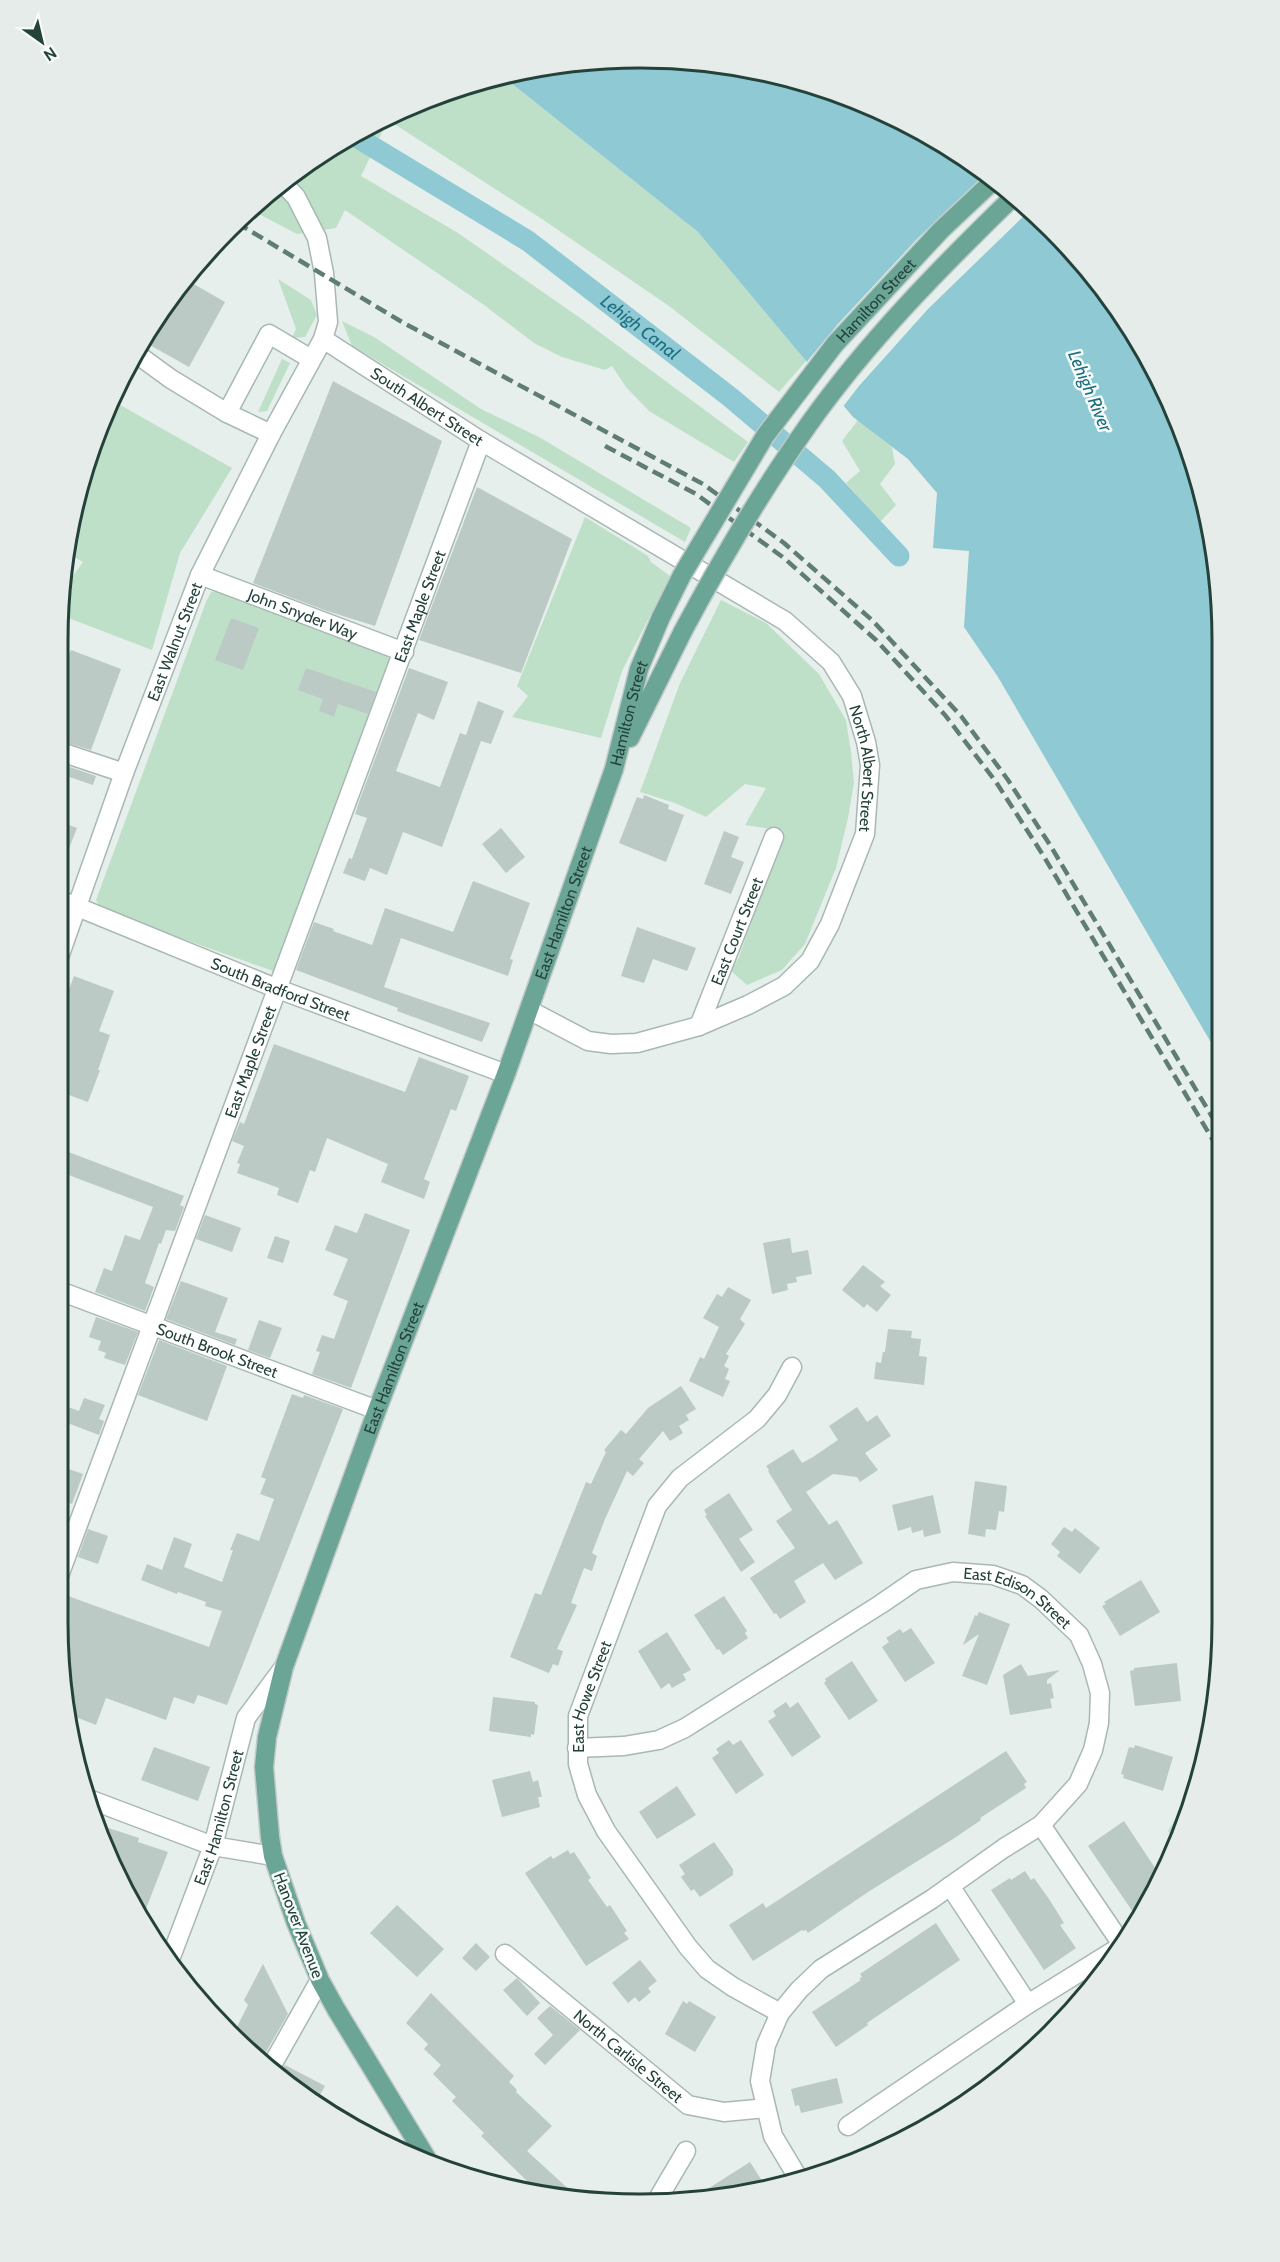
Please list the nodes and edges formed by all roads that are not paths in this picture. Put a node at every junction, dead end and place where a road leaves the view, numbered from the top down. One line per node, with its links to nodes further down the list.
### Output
1 (988, 185): 14 (main road, Hamilton Street, bridge)
2 (288, 189): 4 (street)
3 (1008, 202): 14 (main road, Hamilton Street, bridge)
4 (323, 339): 6 (street, East Walnut Street); 9 (street, South Albert Street)
5 (142, 358): 7 (street)
6 (311, 359): 7 (street); 8 (street, East Walnut Street)
7 (227, 413): 8 (street)
8 (271, 434): 11 (street, East Walnut Street)
9 (481, 441): 10 (street, South Albert Street); 12 (street, East Maple Street)
10 (679, 557): 22 (street, North Albert Street)
11 (200, 575): 12 (street, John Snyder Way); 15 (street, East Walnut Street)
12 (404, 652): 20 (street, East Maple Street)
13 (68, 754): 15 (street)
14 (614, 769): 21 (main road, East Hamilton Street)
15 (124, 773): 18 (street, East Walnut Street)
16 (774, 837): 22 (street, East Court Street)
17 (68, 903): 18 (street, South Bradford Street)
18 (77, 906): 19 (street, East Walnut Street); 20 (street, South Bradford Street)
19 (68, 932)
20 (278, 989): 23 (street, South Bradford Street); 25 (street, East Maple Street)
21 (529, 1010): 22 (street, North Albert Street); 23 (main road, East Hamilton Street)
22 (699, 1026)
23 (506, 1074): 27 (main road, East Hamilton Street)
24 (68, 1294): 25 (street, South Brook Street)
25 (152, 1325): 27 (street, South Brook Street); 28 (street, East Maple Street)
26 (792, 1367): 30 (street, East Howe Street)
27 (377, 1410): 29 (main road, East Hamilton Street)
28 (68, 1551)
29 (284, 1667): 33 (street, East Hamilton Street); 34 (main road, Hanover Avenue)
30 (577, 1748): 32 (street, East Edison Street); 42 (street, East Howe Street)
31 (97, 1802): 33 (street)
32 (1041, 1826): 35 (street, East Edison Street); 36 (street)
33 (213, 1846): 34 (street); 37 (street, East Hamilton Street)
34 (273, 1856): 40 (main road, Hanover Avenue)
35 (950, 1886): 41 (street); 42 (street, East Edison Street)
36 (1117, 1938)
37 (173, 1952)
38 (505, 1954): 44 (street, North Carlisle Street)
39 (1104, 1957): 41 (street)
40 (320, 1980): 43 (street); 47 (main road, Hanover Avenue)
41 (1028, 2004): 45 (street)
42 (780, 2013): 44 (street, East Edison Street)
43 (274, 2061)
44 (766, 2108): 48 (street)
45 (848, 2126)
46 (686, 2151): 49 (street)
47 (423, 2152)
48 (795, 2173)
49 (661, 2193)

